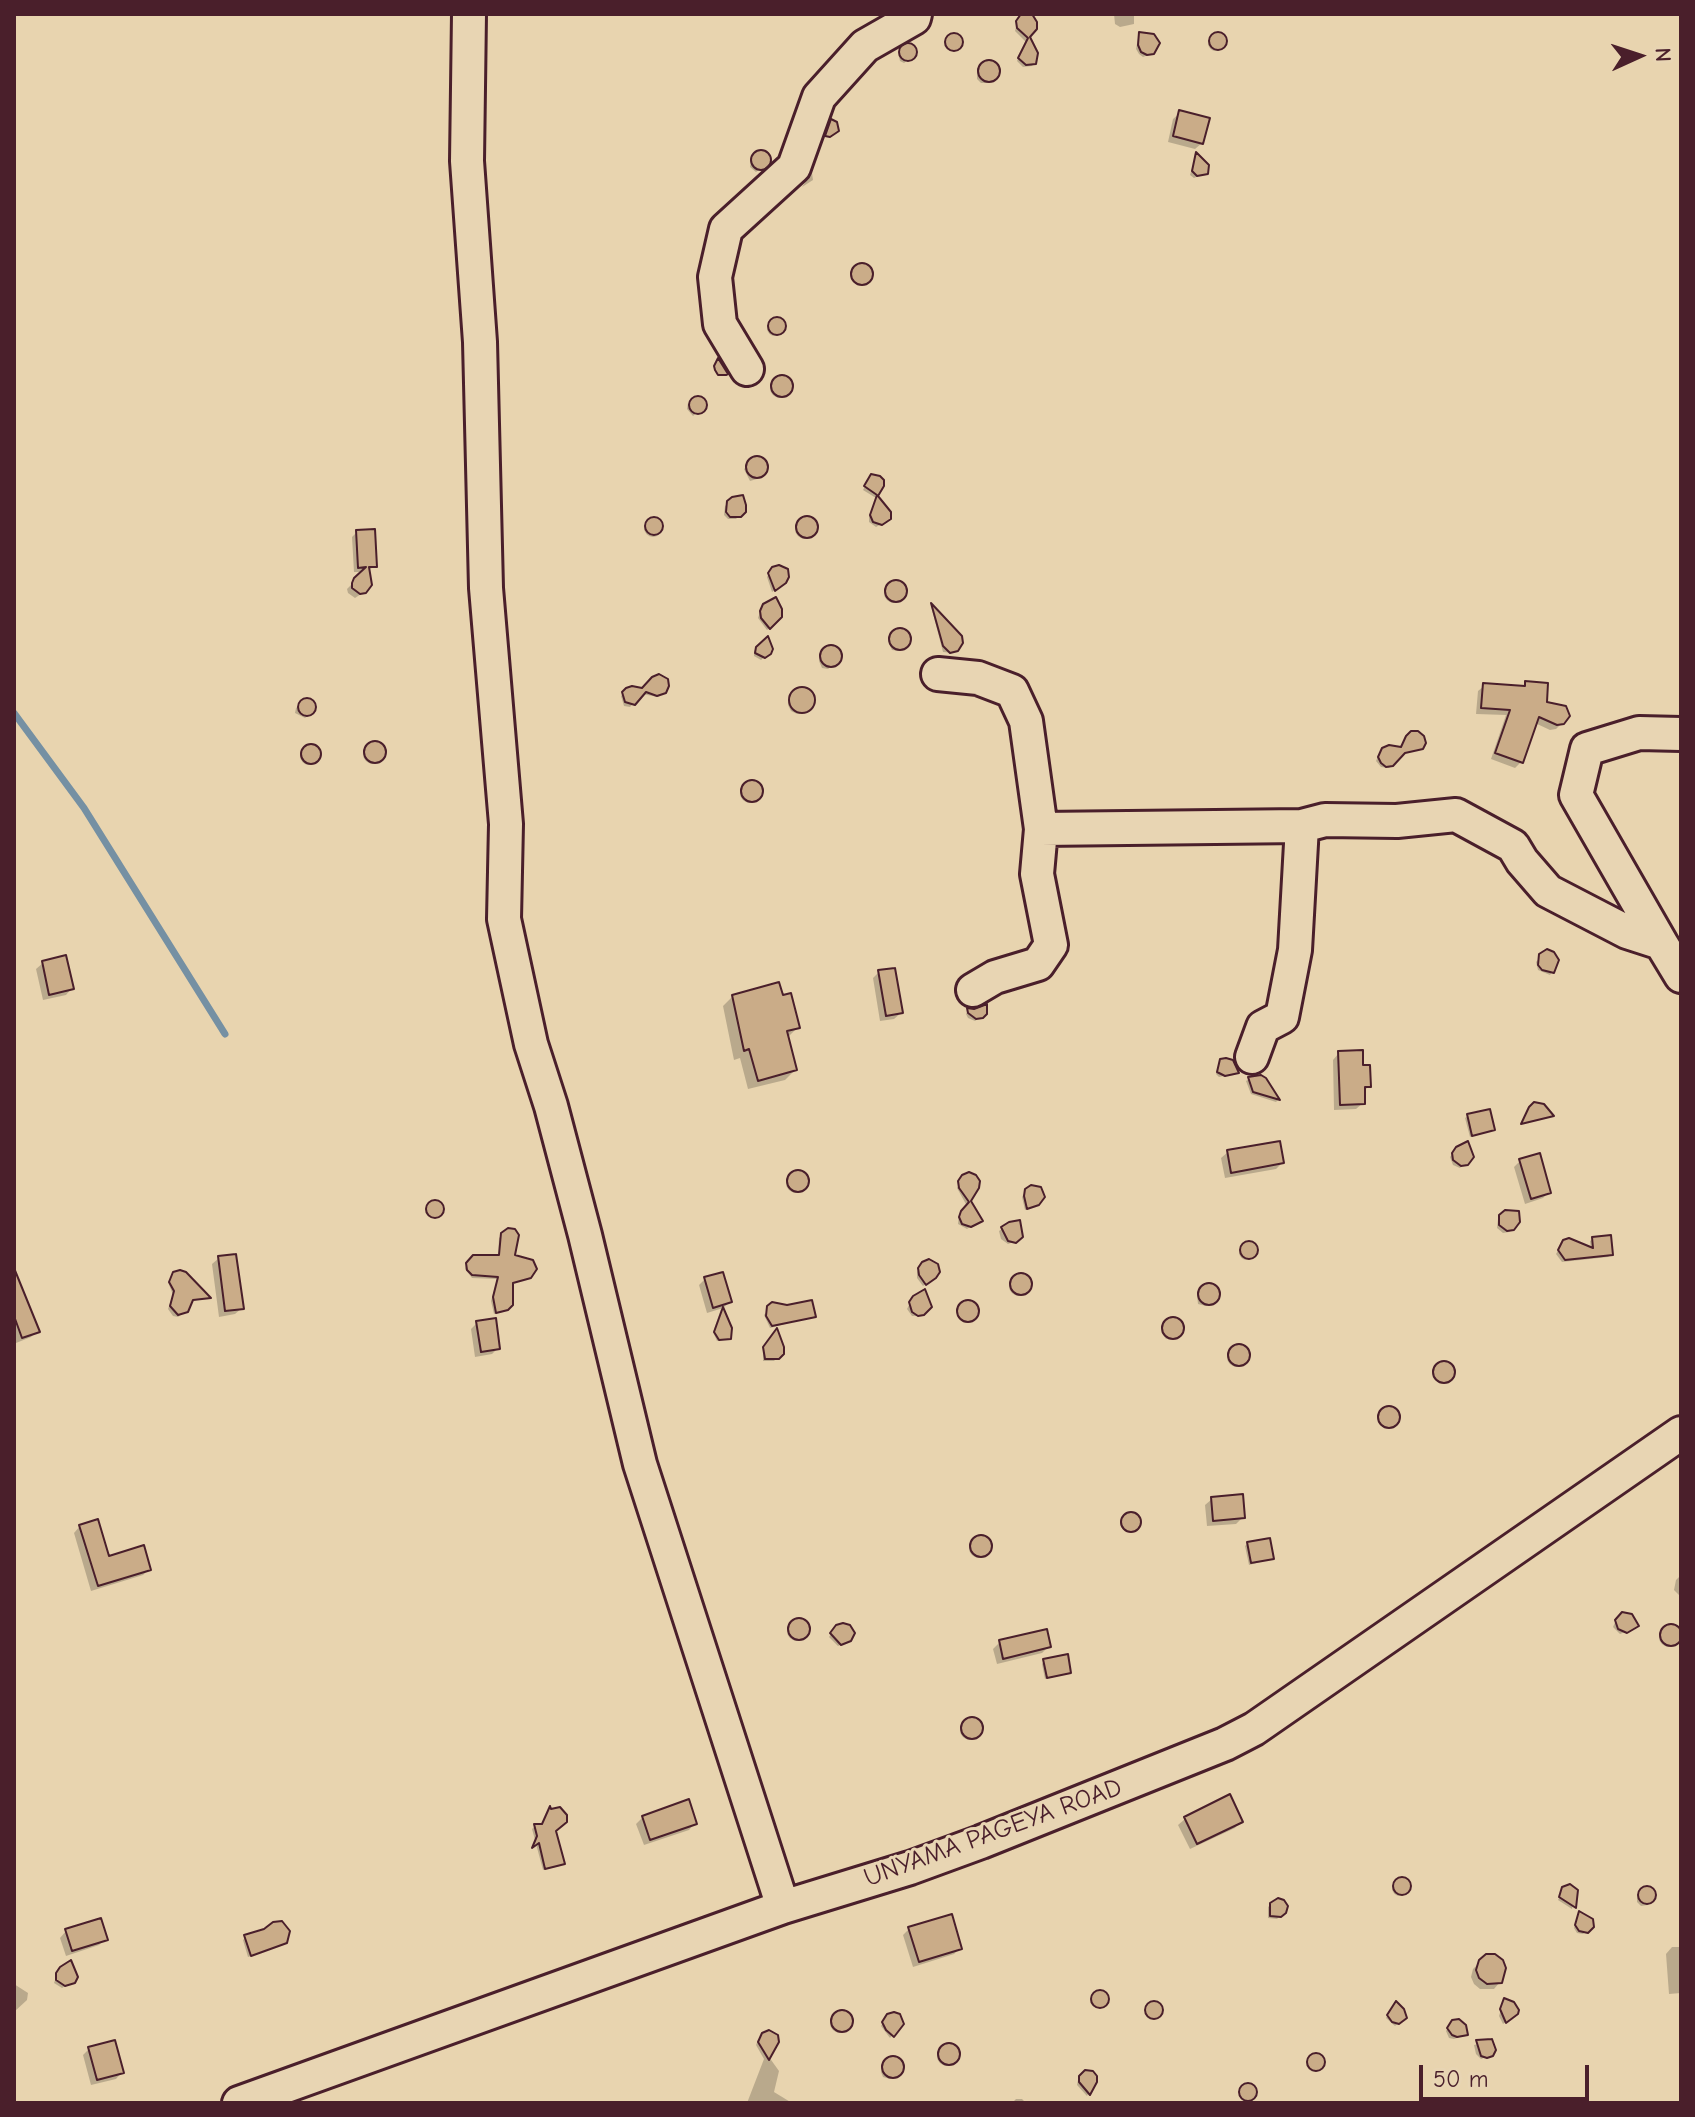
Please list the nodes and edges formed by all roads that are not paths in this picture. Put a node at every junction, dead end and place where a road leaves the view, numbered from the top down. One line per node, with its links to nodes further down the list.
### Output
1 (469, 14): 13 (street)
2 (915, 14): 3 (street)
3 (747, 369)
4 (938, 674): 7 (street)
5 (1681, 734): 8 (street)
6 (1302, 826): 7 (street); 8 (street); 11 (street)
7 (1041, 829): 10 (street)
8 (1661, 943): 9 (street)
9 (1681, 976)
10 (973, 990)
11 (1252, 1057)
12 (1681, 1433): 13 (street, UNYAMA PAGEYA ROAD)
13 (783, 1907): 14 (street, UNYAMA PAGEYA ROAD)
14 (239, 2103)

